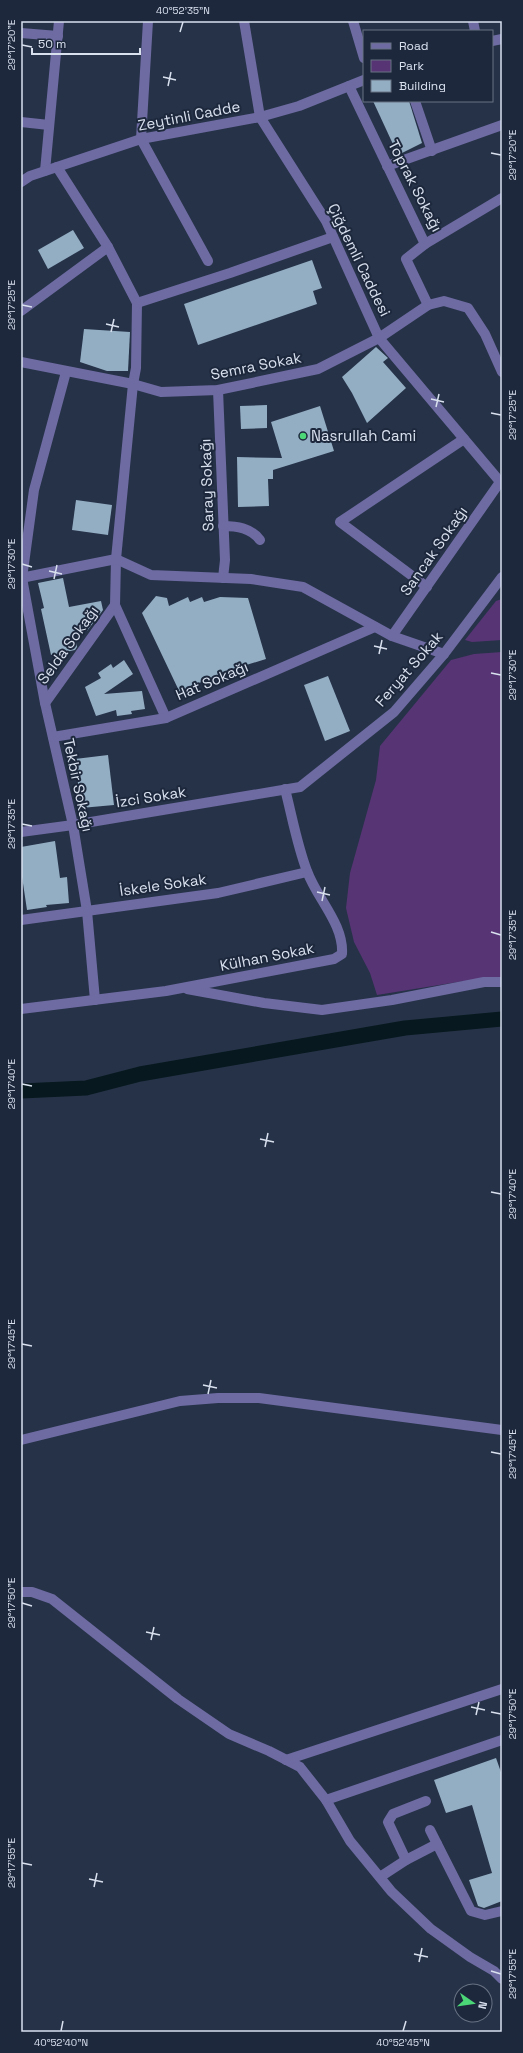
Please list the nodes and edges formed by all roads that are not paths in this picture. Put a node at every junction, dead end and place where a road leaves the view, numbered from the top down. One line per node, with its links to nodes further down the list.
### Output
1 (60, 21): 6 (street)
2 (148, 21): 15 (street)
3 (244, 21): 11 (street, Çiğdemli Caddesi)
4 (353, 21): 7 (street)
5 (21, 33): 6 (street)
6 (58, 36): 13 (street)
7 (363, 55)
8 (363, 80): 9 (street, Zeytinli Cadde)
9 (349, 86): 11 (street, Zeytinli Cadde); 17 (street, Toprak Sokağı)
10 (415, 102): 16 (street)
11 (260, 117): 15 (street, Zeytinli Cadde); 22 (street, Çiğdemli Caddesi)
12 (21, 122): 13 (street)
13 (49, 125): 19 (street)
14 (502, 125): 16 (street)
15 (141, 139): 18 (street, Zeytinli Cadde); 25 (street)
16 (432, 151): 17 (street)
17 (388, 166): 23 (street, Toprak Sokağı)
18 (57, 167): 19 (street, Zeytinli Cadde); 24 (street)
19 (45, 171): 20 (street, Zeytinli Cadde)
20 (21, 182)
21 (502, 198): 23 (street, Toprak Sokağı)
22 (333, 237): 26 (street); 29 (street, Çiğdemli Caddesi)
23 (425, 244): 27 (street)
24 (108, 247): 26 (street); 28 (street)
25 (208, 261)
26 (137, 303): 33 (street)
27 (428, 305): 29 (street, Semra Sokak); 32 (street)
28 (21, 311)
29 (379, 338): 34 (street, Semra Sokak); 35 (street, Çiğdemli Caddesi)
30 (21, 362): 31 (street, Semra Sokak)
31 (66, 372): 33 (street, Semra Sokak); 41 (street, Tekbir Sokağı)
32 (502, 372)
33 (133, 384): 34 (street, Semra Sokak); 39 (street)
34 (218, 390): 37 (street, Saray Sokağı)
35 (464, 439): 36 (street, Çiğdemli Caddesi); 43 (street)
36 (501, 483): 43 (street, Sancak Sokağı)
37 (223, 526): 38 (street); 42 (street, Saray Sokağı)
38 (260, 540)
39 (116, 559): 41 (street); 42 (street); 44 (street)
40 (502, 577): 47 (street, Feryat Sokak)
41 (22, 578): 48 (street, Tekbir Sokağı)
42 (224, 578): 45 (street)
43 (427, 587): 46 (street, Sancak Sokağı)
44 (115, 605): 48 (street, Selda Sokağı); 49 (street)
45 (375, 627): 46 (street); 49 (street, Hat Sokağı)
46 (392, 636): 47 (street)
47 (444, 654): 51 (street, Feryat Sokak)
48 (45, 703): 50 (street, Tekbir Sokağı)
49 (166, 718): 50 (street, Hat Sokağı)
50 (53, 737): 52 (street, Tekbir Sokağı)
51 (285, 788): 52 (street, İzci Sokak); 54 (street, Külhan Sokak)
52 (73, 825): 53 (street, İzci Sokak); 55 (street, Tekbir Sokağı)
53 (21, 832)
54 (307, 872): 55 (street, İskele Sokak); 58 (street, Külhan Sokak)
55 (87, 911): 56 (street, İskele Sokak); 59 (street, Tekbir Sokağı)
56 (21, 920)
57 (502, 982): 58 (street)
58 (181, 988): 59 (street, Külhan Sokak)
59 (95, 1000): 60 (street, Külhan Sokak)
60 (21, 1009)
61 (502, 1430): 62 (street)
62 (21, 1440)
63 (21, 1592): 66 (street)
64 (502, 1689): 66 (street)
65 (502, 1740): 67 (street)
66 (286, 1760): 67 (street)
67 (326, 1800): 72 (street)
68 (426, 1800): 71 (street)
69 (430, 1830): 70 (street)
70 (437, 1844): 71 (street); 73 (street)
71 (406, 1860): 72 (street)
72 (380, 1877): 74 (street)
73 (502, 1911)
74 (498, 1970): 75 (street)
75 (502, 1980)

